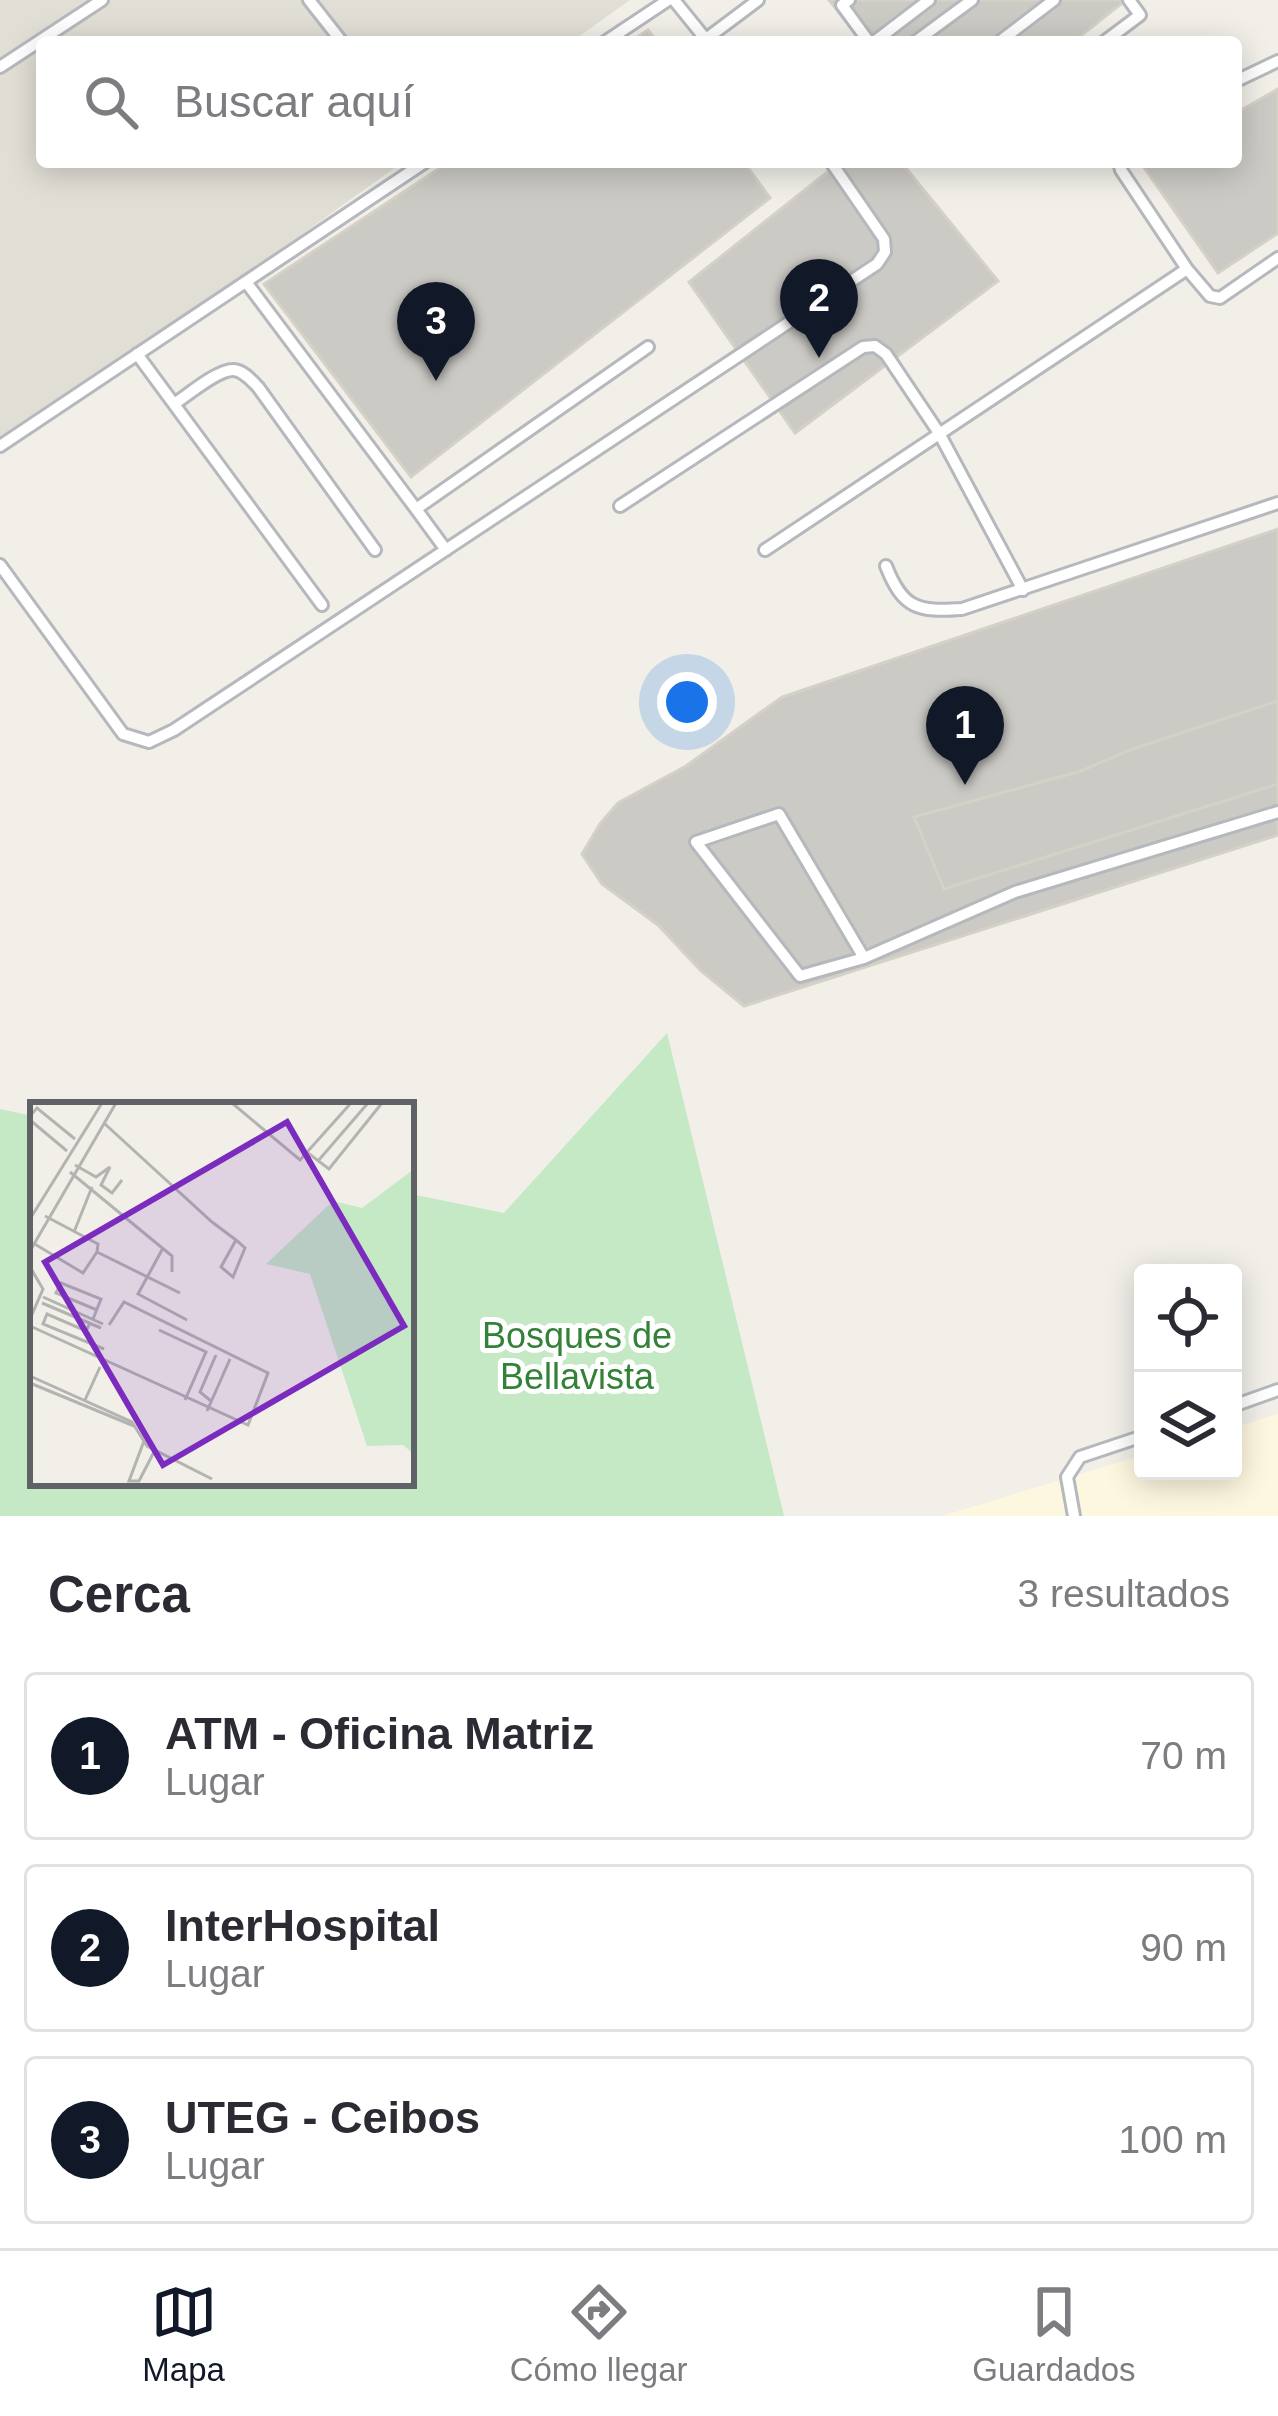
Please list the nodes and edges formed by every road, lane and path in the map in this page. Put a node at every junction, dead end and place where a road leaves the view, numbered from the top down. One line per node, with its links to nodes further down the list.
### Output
1 (309, 0): 11 (lane)
2 (671, 0): 12 (lane); 13 (lane)
3 (758, 0): 14 (lane)
4 (849, 0): 15 (lane)
5 (929, 0): 16 (lane)
6 (972, 0): 17 (lane)
7 (1054, 0): 18 (lane)
8 (1129, 0): 19 (lane)
9 (97, 1): 10 (lane)
10 (46, 36)
11 (337, 36)
12 (614, 36)
13 (703, 36)
14 (713, 36)
15 (867, 36)
16 (880, 36)
17 (923, 36)
18 (1007, 36)
19 (1113, 36)
20 (36, 43): 22 (lane)
21 (1278, 61): 23 (lane)
22 (0, 67)
23 (1242, 78)
24 (416, 168): 29 (lane)
25 (835, 168): 39 (lane)
26 (1120, 168): 28 (lane)
27 (1278, 258): 28 (lane)
28 (1187, 269): 33 (lane)
29 (246, 282): 31 (lane); 37 (lane)
30 (648, 347): 37 (lane)
31 (137, 355): 32 (lane); 34 (lane)
32 (174, 404): 38 (lane); 44 (lane)
33 (939, 433): 36 (lane); 40 (lane); 43 (lane)
34 (0, 446)
35 (1278, 503): 43 (lane)
36 (620, 506)
37 (416, 509): 39 (lane)
38 (375, 550)
39 (446, 550): 41 (lane)
40 (765, 550)
41 (0, 565)
42 (886, 566): 43 (lane)
43 (1023, 590)
44 (322, 605)
45 (1278, 812): 46 (lane)
46 (863, 958): 46 (lane)
47 (1278, 1390): 48 (lane)
48 (1242, 1403)
49 (1134, 1439): 50 (lane)
50 (1074, 1516)

